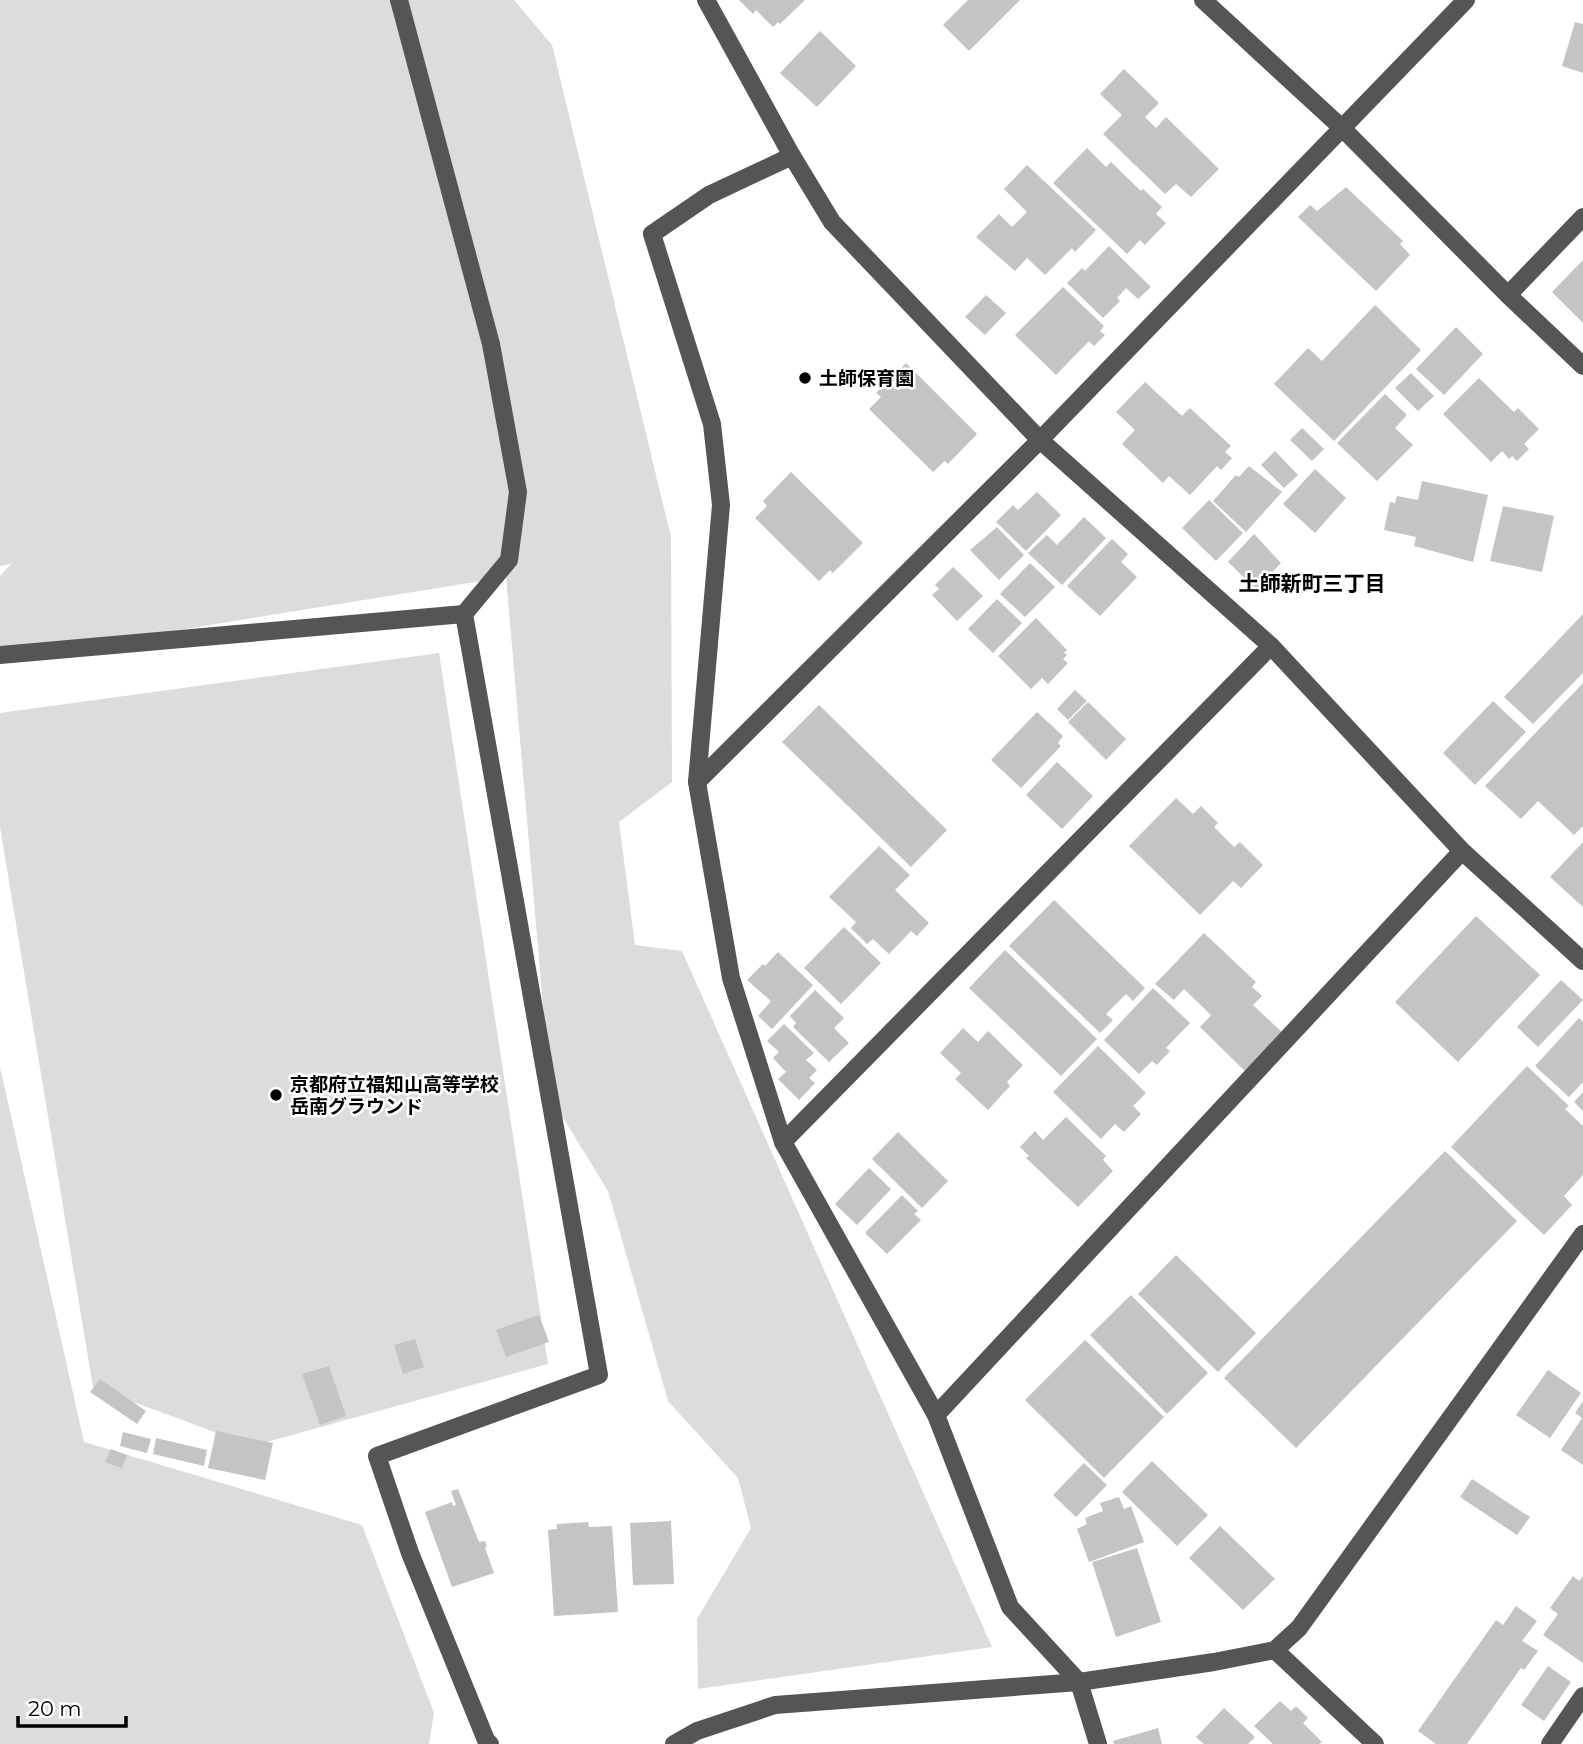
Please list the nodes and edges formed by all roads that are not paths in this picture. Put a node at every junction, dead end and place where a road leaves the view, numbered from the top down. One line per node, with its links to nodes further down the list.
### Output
1 (400, 0): 11 (street)
2 (706, 0): 6 (street)
3 (1203, 0): 5 (street)
4 (1466, 0): 5 (street)
5 (1342, 128): 8 (street); 10 (street)
6 (792, 156): 10 (street); 14 (street)
7 (1583, 216): 8 (street)
8 (1508, 295): 9 (street)
9 (1583, 366)
10 (1040, 440): 12 (street); 14 (street)
11 (464, 614): 13 (street); 23 (street)
12 (1271, 646): 15 (street); 17 (street)
13 (0, 654)
14 (697, 782): 17 (street)
15 (1462, 851): 16 (street); 19 (street)
16 (1583, 961)
17 (783, 1142): 19 (street)
18 (1583, 1234): 20 (street)
19 (936, 1415): 21 (street)
20 (1275, 1650): 21 (street); 26 (street)
21 (1079, 1682): 24 (street); 25 (street)
22 (1583, 1696): 27 (street)
23 (490, 1744)
24 (674, 1744)
25 (1098, 1744)
26 (1375, 1744)
27 (1550, 1744)

